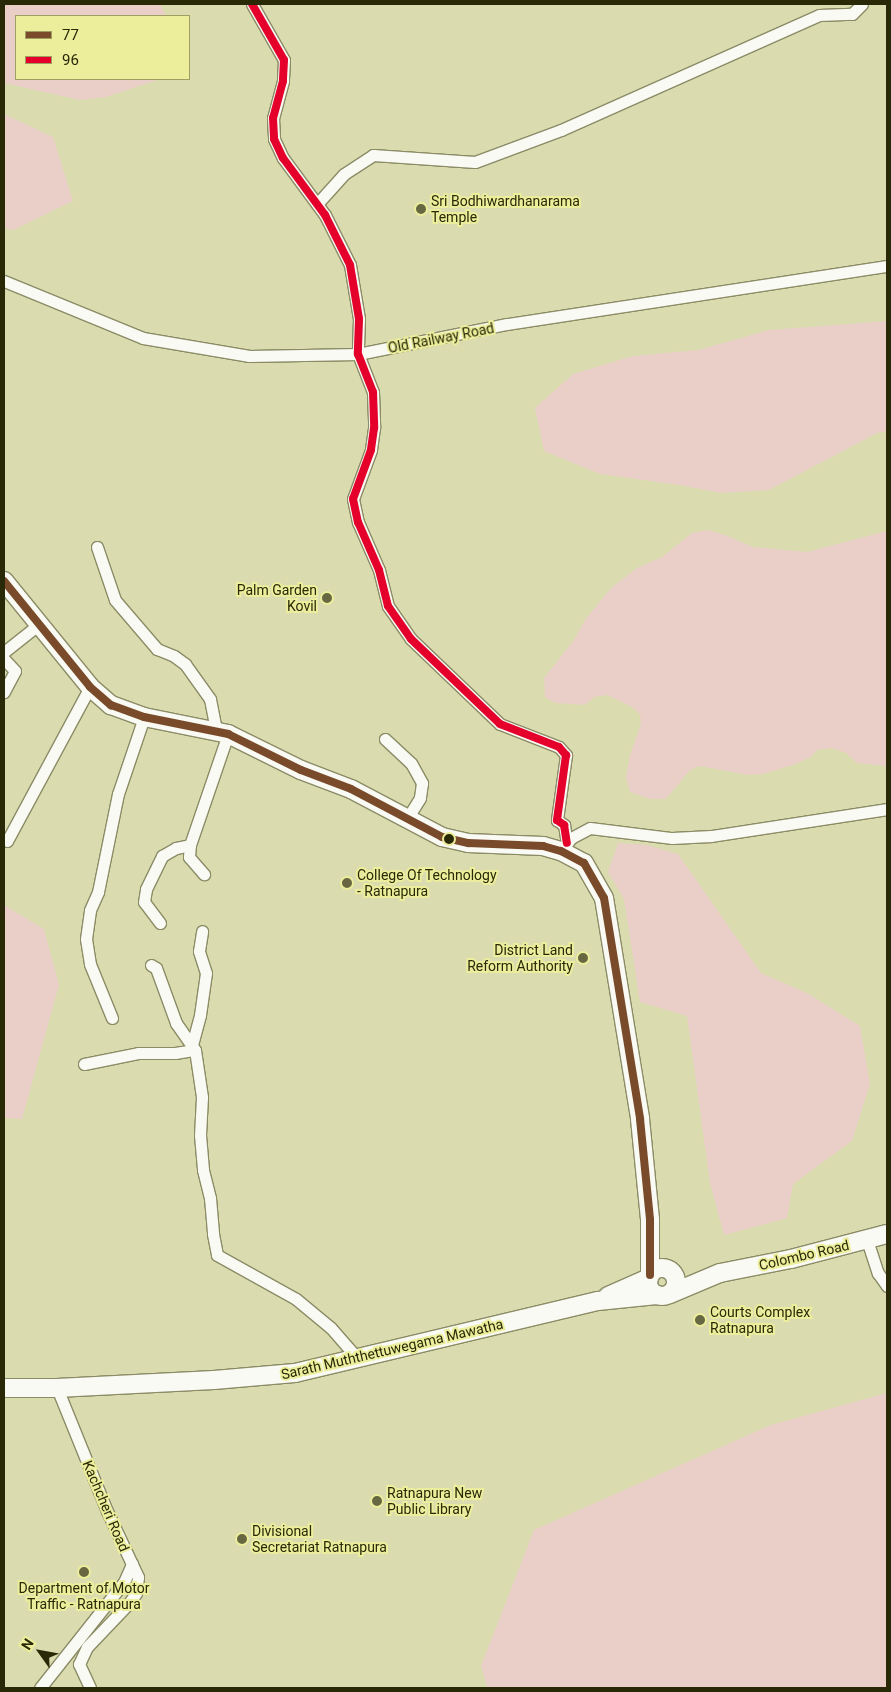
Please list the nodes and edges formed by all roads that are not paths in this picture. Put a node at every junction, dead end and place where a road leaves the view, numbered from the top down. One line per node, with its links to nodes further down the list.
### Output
1 (252, 4): 3 (street)
2 (862, 4): 3 (street)
3 (317, 204): 6 (street)
4 (887, 266): 6 (street, Old Railway Road)
5 (4, 281): 6 (street, Old Railway Road)
6 (358, 354): 21 (street)
7 (97, 547): 15 (street)
8 (4, 582): 9 (main road)
9 (38, 625): 10 (street); 12 (main road)
10 (4, 652)
11 (4, 659): 13 (street)
12 (90, 687): 14 (main road); 19 (street)
13 (4, 692)
14 (144, 717): 15 (main road); 26 (street)
15 (222, 732): 18 (main road); 20 (street)
16 (385, 739): 18 (street)
17 (887, 809): 21 (street)
18 (407, 819): 21 (main road)
19 (7, 841)
20 (190, 845): 22 (street); 23 (street)
21 (564, 847): 31 (main road)
22 (204, 874)
23 (160, 923)
24 (202, 931): 27 (street)
25 (151, 965): 27 (street)
26 (112, 1018)
27 (194, 1048): 28 (street); 36 (street)
28 (84, 1064)
29 (887, 1234): 30 (main road, Colombo Road)
30 (867, 1240): 32 (main road, Colombo Road); 33 (street)
31 (658, 1273): 32 (main road, Colombo Road); 34 (main road); 34 (main road); 35 (main road)
32 (720, 1273): 34 (main road, Colombo Road)
33 (887, 1286)
34 (663, 1294): 35 (main road, Colombo Road)
35 (598, 1300): 36 (main road, Sarath Muththettuwegama Mawatha)
36 (357, 1358): 38 (main road, Sarath Muththettuwegama Mawatha)
37 (4, 1388): 38 (main road, Sarath Muththettuwegama Mawatha)
38 (57, 1388): 39 (street, Kachcheri Road)
39 (132, 1564): 40 (street, Kachcheri Road); 41 (street)
40 (40, 1688)
41 (90, 1688)

